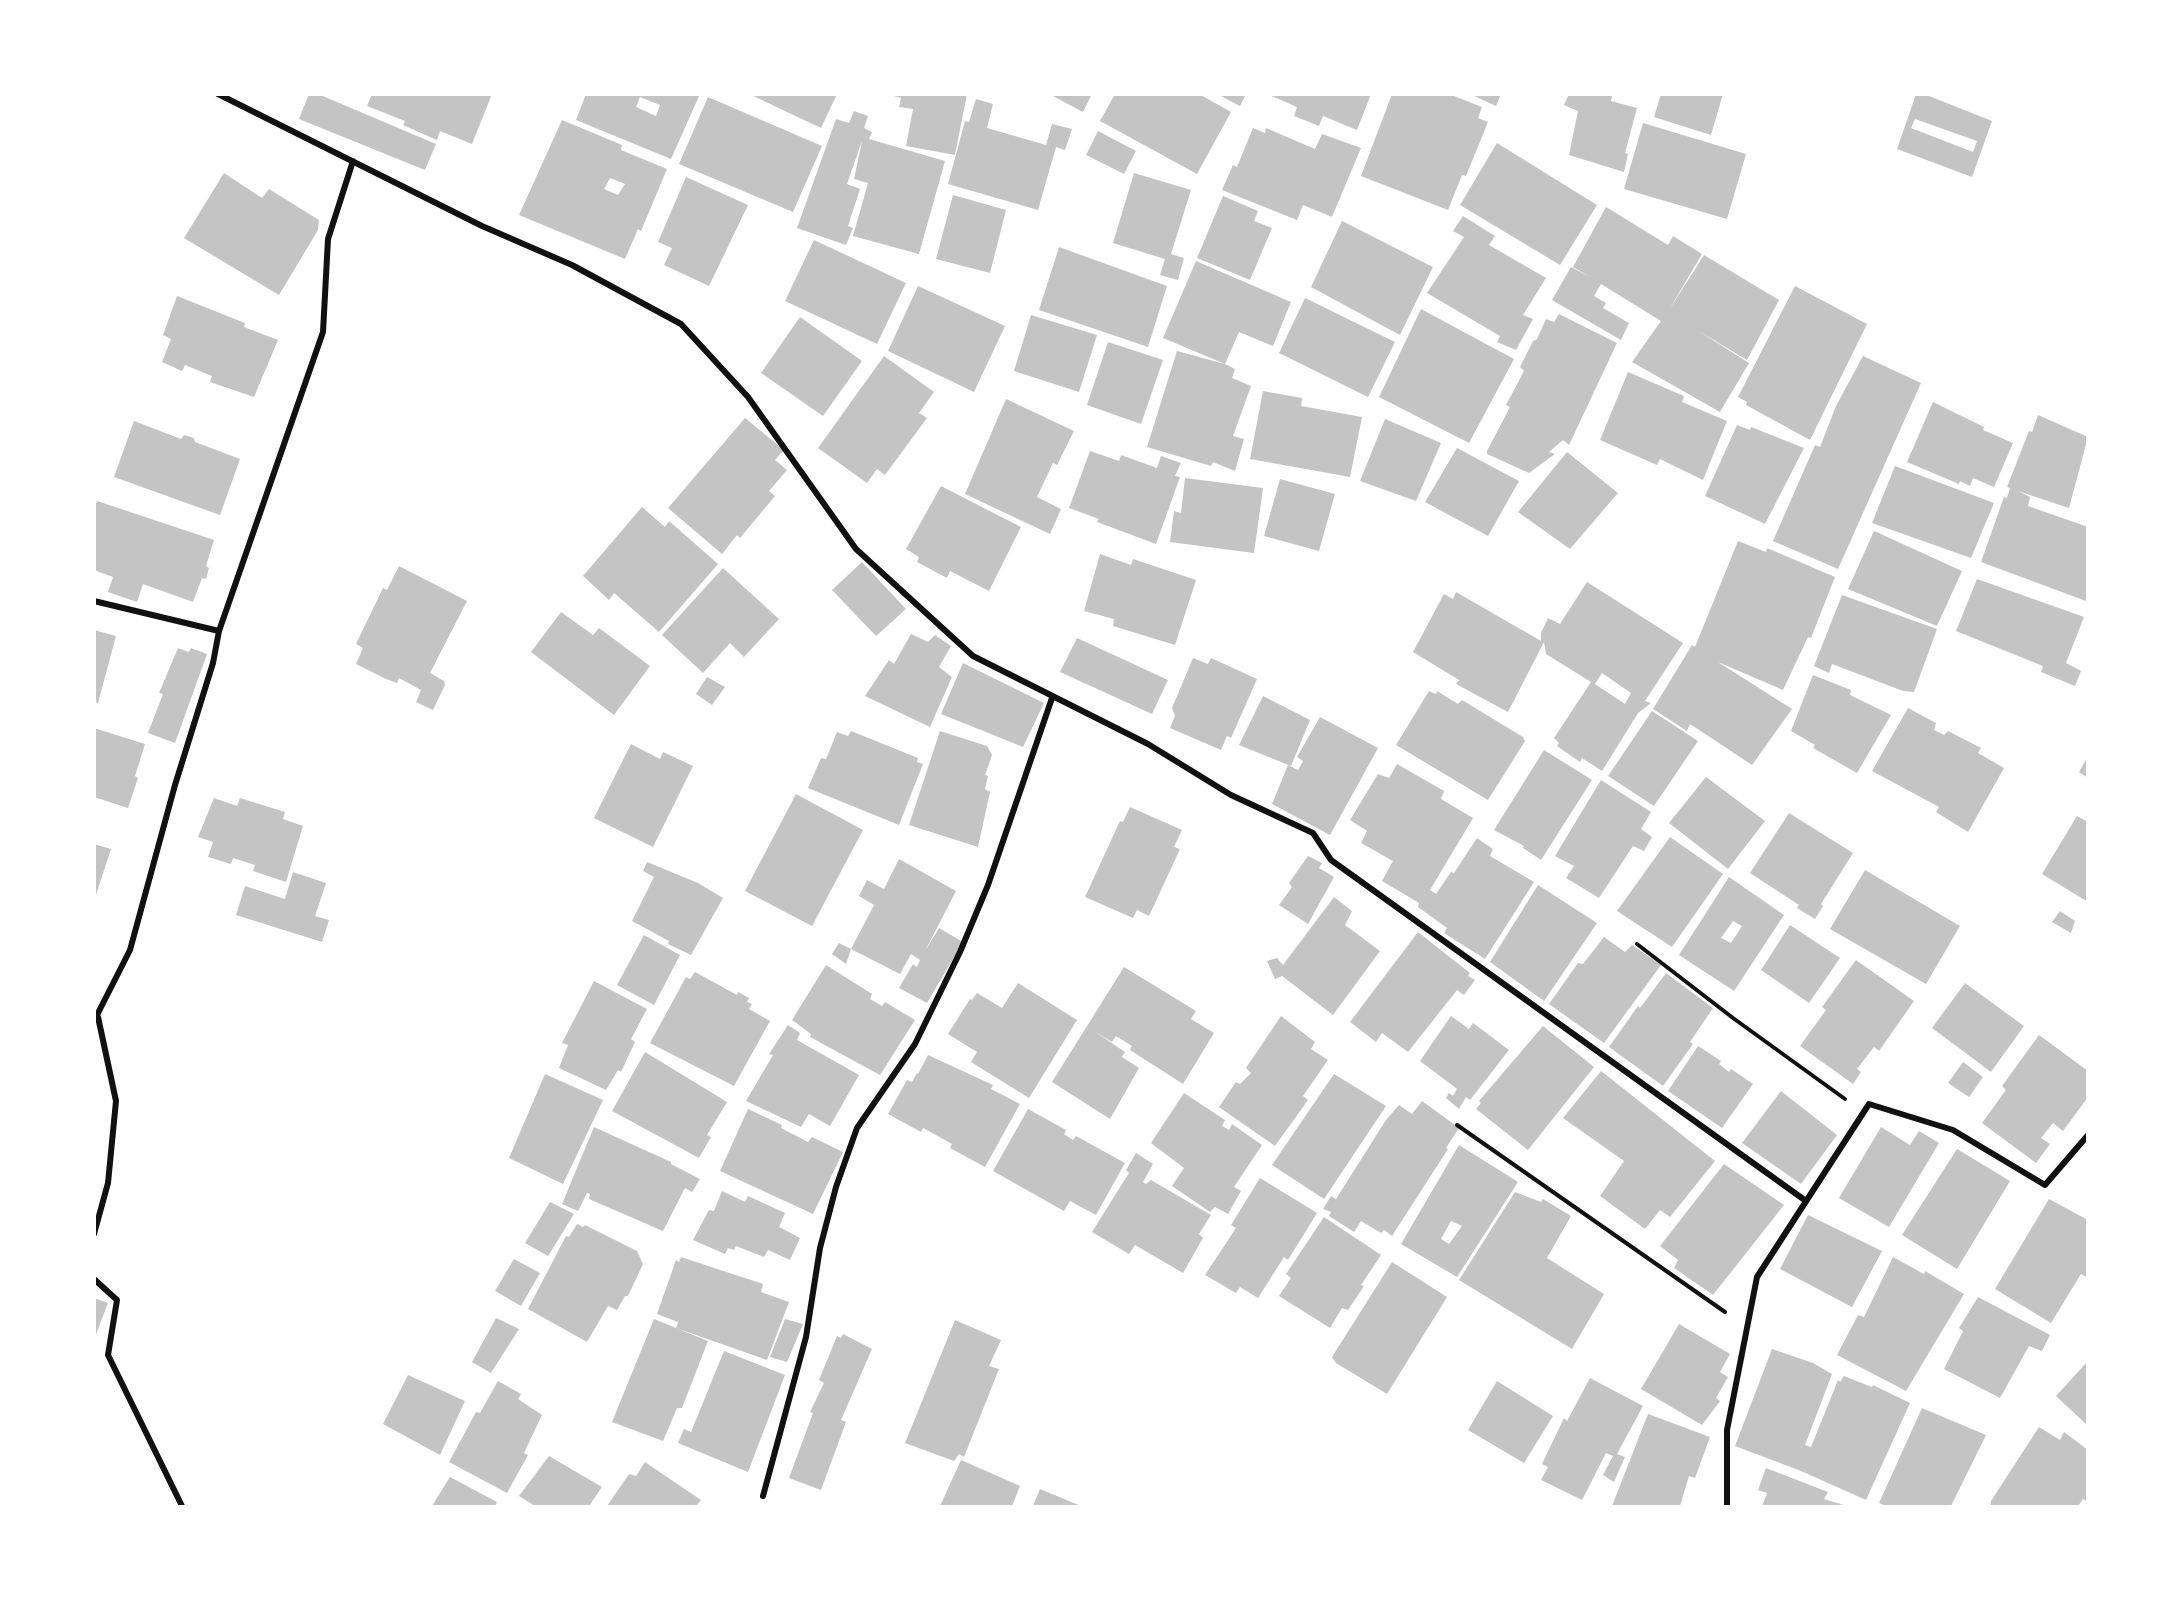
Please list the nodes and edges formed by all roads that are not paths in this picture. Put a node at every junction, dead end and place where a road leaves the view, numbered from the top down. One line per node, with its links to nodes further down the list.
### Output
1 (218, 94): 2 (street)
2 (352, 161): 4 (street); 5 (street)
3 (94, 601): 4 (street)
4 (219, 631): 6 (street)
5 (1052, 698): 8 (street); 11 (street)
6 (96, 1019): 9 (street)
7 (2088, 1136): 8 (street)
8 (1806, 1201): 13 (street)
9 (94, 1234)
10 (94, 1279): 12 (street)
11 (763, 1496)
12 (182, 1506)
13 (1727, 1506)

